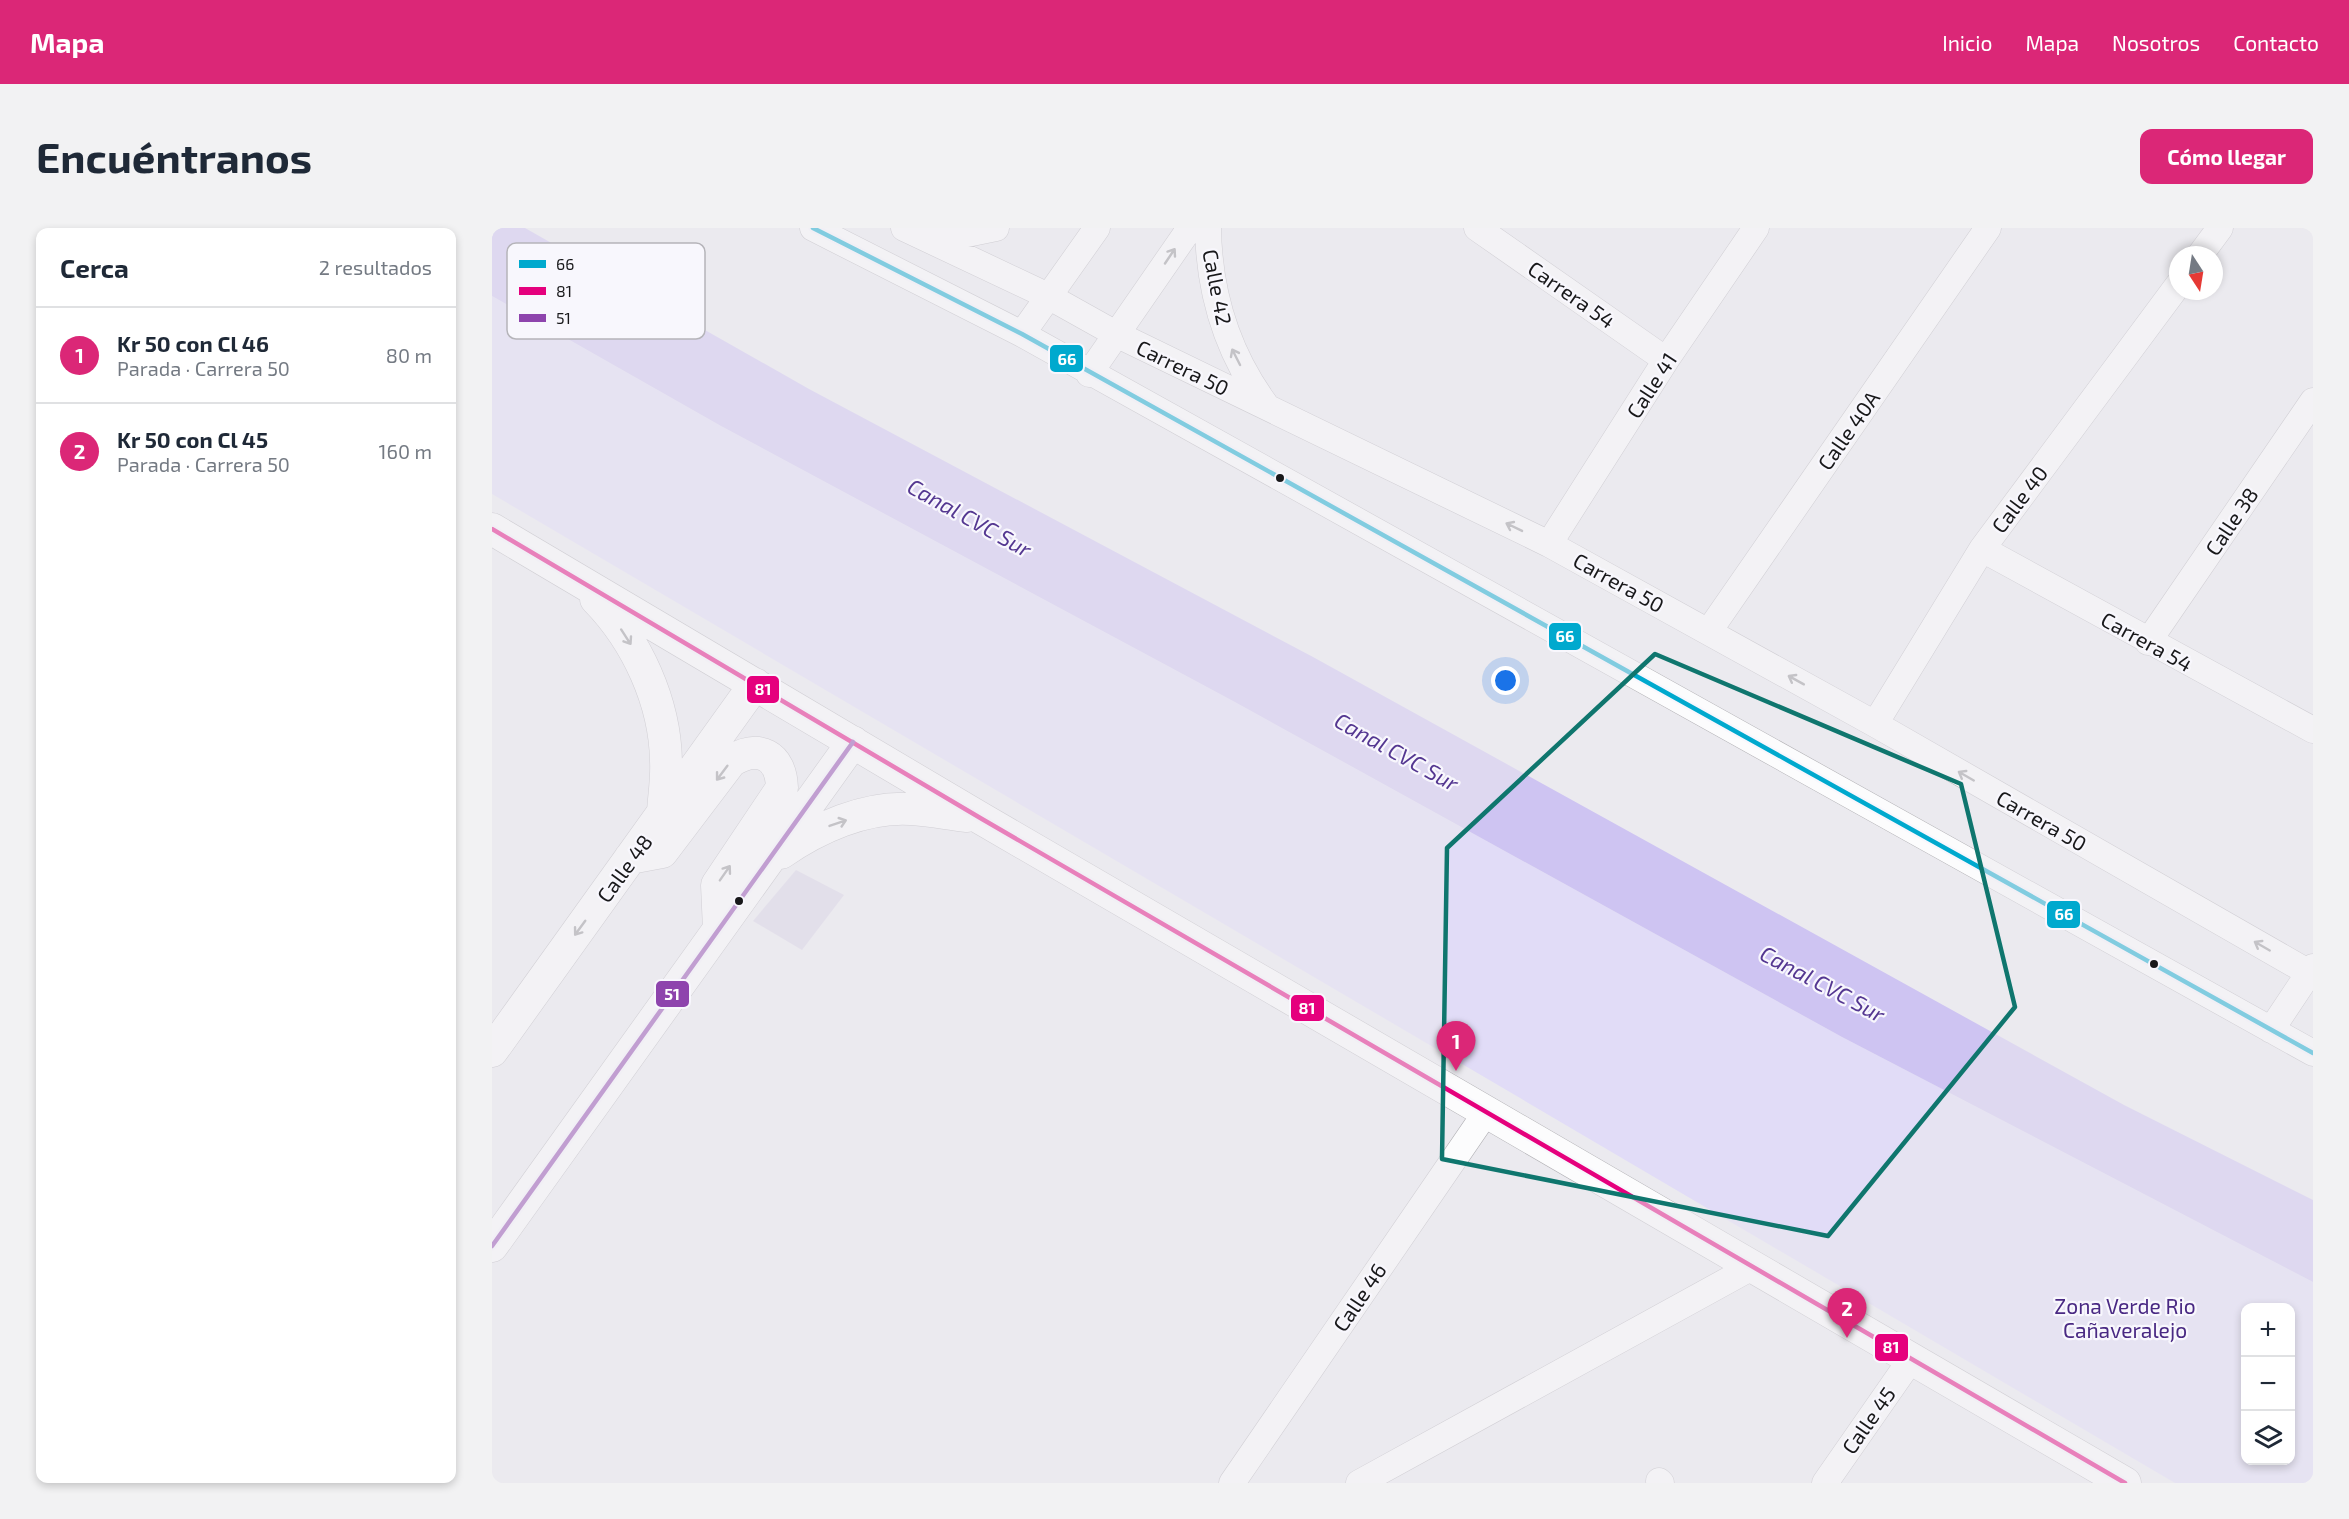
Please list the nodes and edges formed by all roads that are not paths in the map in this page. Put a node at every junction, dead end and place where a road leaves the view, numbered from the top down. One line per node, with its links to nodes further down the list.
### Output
1 (813, 228): 16 (street)
2 (996, 228): 10 (street)
3 (1097, 228): 12 (street)
4 (1190, 228): 13 (street, Calle 42, one-way to 4)
5 (1208, 228): 21 (street, Calle 42, one-way to 5)
6 (1477, 228): 18 (street, Carrera 54)
7 (1756, 228): 18 (street, Calle 41)
8 (1988, 228): 26 (street, Calle 40A)
9 (2220, 228): 11 (street)
10 (909, 231): 14 (street, Carrera 50)
11 (2207, 246)
12 (1080, 251): 13 (street); 14 (street)
13 (1145, 292): 17 (street, Calle 42)
14 (1048, 296): 16 (street); 17 (street, Carrera 50)
15 (2169, 297): 24 (street, Calle 40)
16 (1022, 334): 19 (street)
17 (1116, 334): 19 (street, Calle 42); 21 (street, Carrera 50)
18 (1666, 360): 23 (street, Calle 41)
19 (1089, 374): 38 (street)
20 (2313, 401): 27 (street, Calle 38)
21 (1267, 407): 23 (street, Carrera 50, one-way to 21)
22 (492, 530): 25 (street)
23 (1549, 544): 26 (street, Carrera 50)
24 (1982, 549): 27 (street, Carrera 54); 29 (street, Calle 40)
25 (574, 577): 28 (street); 32 (street, one-way to 32)
26 (1709, 631): 29 (street, Carrera 50, one-way to 26)
27 (2148, 642): 30 (street, Carrera 54)
28 (755, 684): 31 (street); 32 (street, Calle 48)
29 (1875, 724): 37 (street, Carrera 50, one-way to 29)
30 (2313, 730)
31 (853, 742): 33 (street); 35 (street)
32 (663, 813): 34 (street, Calle 48)
33 (982, 819): 35 (street, one-way to 33); 41 (street)
34 (630, 858): 36 (street, one-way to 34); 39 (street, Calle 48, one-way to 39)
35 (768, 861): 36 (street)
36 (719, 929): 42 (street)
37 (2312, 972): 38 (street)
38 (2271, 1030): 40 (street)
39 (492, 1051)
40 (2313, 1053)
41 (1487, 1111): 43 (street); 45 (street, Calle 46)
42 (492, 1246)
43 (1754, 1266): 44 (street); 46 (street)
44 (1912, 1358): 47 (street, Calle 45); 48 (street)
45 (1232, 1483)
46 (1359, 1483)
47 (1825, 1483)
48 (2126, 1483)

